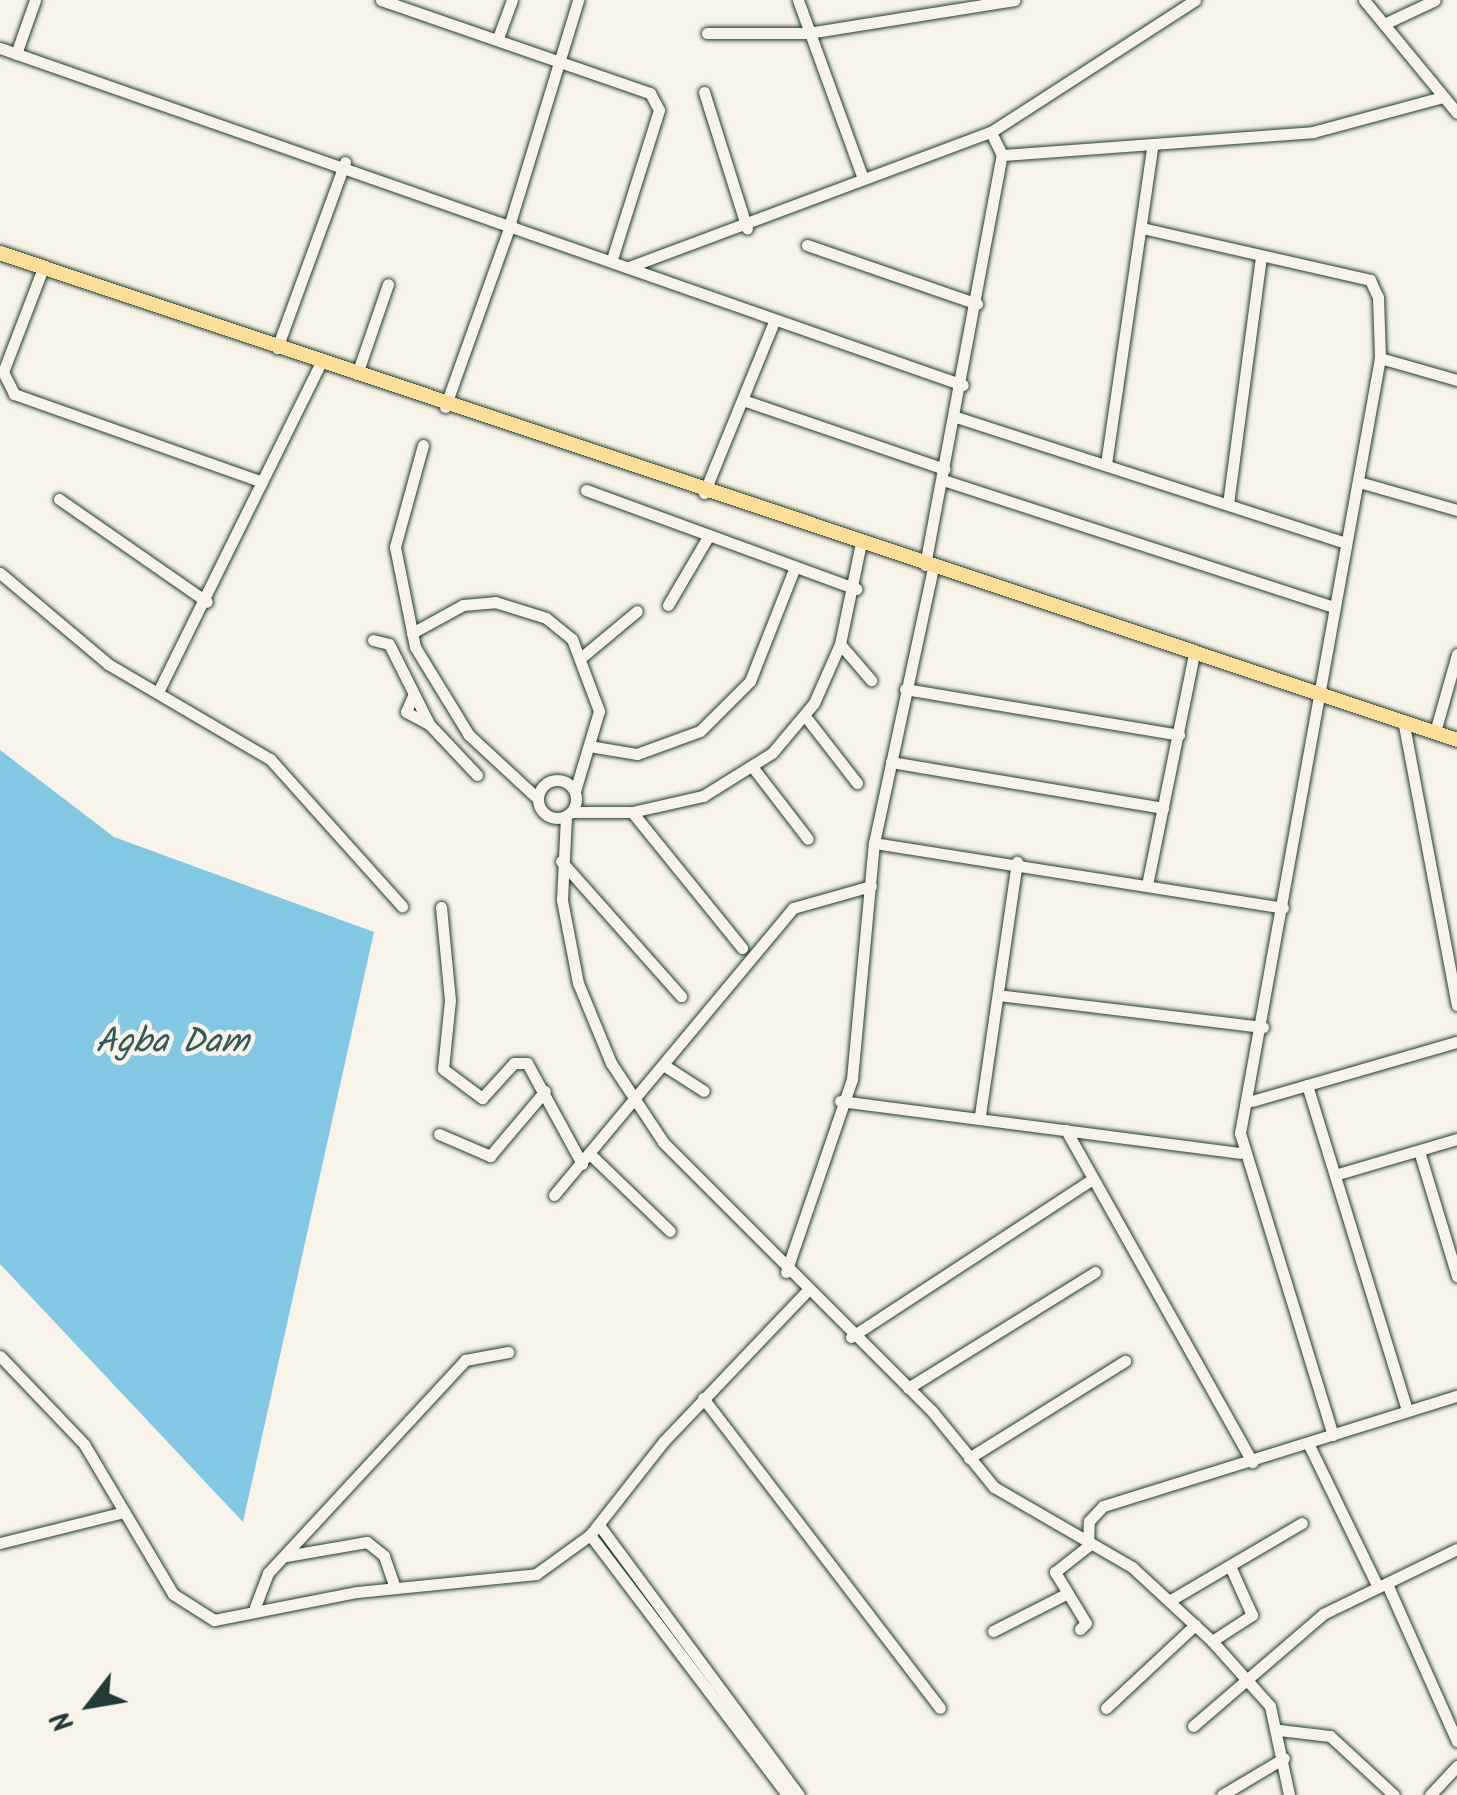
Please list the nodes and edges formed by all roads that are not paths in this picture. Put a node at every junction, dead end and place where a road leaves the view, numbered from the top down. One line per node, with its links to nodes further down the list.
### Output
1 (34, 0): 17 (street)
2 (382, 0): 15 (street)
3 (512, 0): 15 (street)
4 (578, 0): 18 (street)
5 (798, 0): 14 (street)
6 (1014, 0): 10 (street)
7 (1196, 0): 22 (street)
8 (1364, 0): 12 (street)
9 (1435, 0): 12 (street)
10 (974, 3): 11 (street)
11 (928, 6): 14 (street)
12 (1384, 24): 20 (street)
13 (707, 33): 14 (street)
14 (808, 33): 26 (street)
15 (498, 38): 18 (street)
16 (0, 48): 17 (street)
17 (16, 54): 25 (street)
18 (558, 58): 27 (street); 32 (street)
19 (704, 92): 28 (street)
20 (1443, 97): 21 (street); 23 (street)
21 (1457, 113)
22 (991, 132): 24 (street); 26 (street)
23 (1152, 146): 24 (street); 29 (street)
24 (1002, 155): 37 (street)
25 (345, 162): 27 (street); 39 (street)
26 (863, 180): 28 (street)
27 (510, 223): 32 (street); 47 (street)
28 (748, 228): 34 (street)
29 (1142, 228): 33 (street); 50 (street)
30 (807, 245): 37 (street)
31 (0, 253): 35 (main road)
32 (612, 256): 34 (street)
33 (1261, 258): 41 (street); 57 (street)
34 (629, 266): 38 (street)
35 (43, 268): 39 (main road); 40 (street)
36 (388, 284): 43 (street)
37 (977, 304): 45 (street)
38 (774, 324): 45 (street); 46 (street)
39 (278, 348): 42 (main road)
40 (4, 357): 52 (street)
41 (1380, 358): 44 (street); 53 (street)
42 (321, 362): 43 (main road); 52 (street)
43 (357, 374): 47 (main road)
44 (1457, 380)
45 (962, 385): 48 (street)
46 (743, 400): 51 (street); 55 (street)
47 (445, 408): 55 (main road)
48 (956, 418): 50 (street); 51 (street)
49 (423, 445): 70 (street)
50 (1106, 464): 57 (street)
51 (944, 474): 62 (street); 68 (street)
52 (262, 482): 66 (street)
53 (1359, 482): 58 (street); 60 (street)
54 (586, 490): 59 (street)
55 (704, 493): 61 (main road)
56 (59, 499): 66 (street)
57 (1228, 504): 60 (street)
58 (1457, 510)
59 (709, 535): 63 (street); 67 (street)
60 (1342, 541): 68 (street)
61 (861, 543): 62 (main road); 65 (street)
62 (929, 566): 73 (main road); 77 (street)
63 (796, 567): 65 (street); 89 (street)
64 (0, 574): 78 (street)
65 (856, 589): 72 (street)
66 (206, 602): 78 (street)
67 (668, 605)
68 (1333, 607): 80 (street)
69 (637, 612): 75 (street)
70 (412, 633): 75 (street); 79 (street)
71 (373, 640): 81 (street)
72 (840, 644): 76 (street); 83 (street)
73 (1194, 654): 80 (main road); 87 (street)
74 (1457, 654): 86 (street)
75 (583, 656): 89 (street)
76 (871, 680)
77 (905, 688): 87 (street); 90 (street)
78 (160, 690): 111 (street)
79 (439, 694): 82 (street); 94 (street)
80 (1318, 694): 84 (main road); 113 (street)
81 (413, 696): 82 (street); 85 (street)
82 (420, 708): 85 (street)
83 (805, 716): 92 (street); 96 (street)
84 (1402, 720): 86 (main road); 114 (street)
85 (430, 724): 93 (street)
86 (1435, 732): 88 (main road)
87 (1179, 735): 99 (street)
88 (1457, 740)
89 (595, 747): 91 (street)
90 (891, 762): 99 (street); 106 (street)
91 (585, 765): 95 (street); 97 (street)
92 (754, 768): 101 (street); 105 (street)
93 (477, 775)
94 (520, 780): 95 (street); 98 (street)
95 (552, 782): 97 (street); 98 (street)
96 (857, 783)
97 (575, 793): 100 (street); 102 (street)
98 (538, 799): 103 (street)
99 (1162, 808): 109 (street)
100 (596, 810): 101 (street); 102 (street)
101 (632, 812): 115 (street)
102 (569, 814): 103 (street); 104 (street)
103 (551, 817): 104 (street)
104 (560, 836): 107 (street)
105 (808, 839)
106 (874, 844): 108 (street); 110 (street)
107 (560, 861): 117 (street); 127 (street)
108 (1017, 862): 109 (street); 116 (street)
109 (1146, 885): 113 (street)
110 (870, 886): 121 (street); 125 (street)
111 (402, 906)
112 (441, 907): 123 (street)
113 (1283, 908): 119 (street)
114 (1451, 936): 118 (street)
115 (742, 948)
116 (998, 995): 119 (street); 128 (street)
117 (681, 996)
118 (1457, 1005)
119 (1264, 1028): 126 (street)
120 (1457, 1042): 122 (street)
121 (664, 1066): 124 (street); 127 (street)
122 (1308, 1085): 126 (street); 135 (street)
123 (545, 1090): 130 (street); 134 (street)
124 (704, 1092)
125 (840, 1101): 128 (street); 140 (street)
126 (1252, 1101): 133 (street)
127 (635, 1102): 134 (street); 140 (street)
128 (980, 1115): 129 (street)
129 (1066, 1130): 133 (street); 136 (street)
130 (439, 1134)
131 (1457, 1139): 132 (street)
132 (1419, 1150): 135 (street); 139 (street)
133 (1240, 1153): 152 (street)
134 (587, 1160): 137 (street); 138 (street)
135 (1338, 1174): 151 (street)
136 (1091, 1180): 144 (street); 155 (street)
137 (554, 1195)
138 (670, 1232)
139 (1453, 1240): 142 (street)
140 (786, 1272): 143 (street)
141 (1095, 1272): 148 (street)
142 (1457, 1276)
143 (806, 1292): 144 (street); 150 (street)
144 (851, 1337): 148 (street)
145 (508, 1352): 162 (street)
146 (0, 1356): 156 (street)
147 (1125, 1361): 154 (street)
148 (908, 1388): 154 (street)
149 (1457, 1396): 151 (street)
150 (703, 1398): 158 (street); 174 (street)
151 (1407, 1411): 152 (street)
152 (1333, 1435): 153 (street)
153 (1308, 1443): 155 (street); 164 (street)
154 (969, 1458): 160 (street)
155 (1252, 1462): 160 (street)
156 (124, 1512): 159 (street); 168 (street)
157 (1302, 1523): 163 (street)
158 (595, 1530): 165 (street); 181 (street); 182 (street)
159 (0, 1543)
160 (1088, 1546): 166 (street); 167 (street)
161 (1457, 1549): 164 (street)
162 (286, 1556): 165 (street); 168 (street)
163 (1230, 1566): 167 (street); 172 (street)
164 (1382, 1586): 173 (street); 178 (street)
165 (395, 1588): 168 (street)
166 (1066, 1594): 170 (street); 171 (street)
167 (1169, 1601): 169 (street)
168 (255, 1607)
169 (1195, 1626): 172 (street); 175 (street)
170 (1080, 1628)
171 (993, 1631)
172 (1212, 1641): 173 (street)
173 (1245, 1676): 176 (street); 177 (street)
174 (940, 1708)
175 (1106, 1708)
176 (1192, 1726)
177 (1279, 1730): 179 (street); 185 (street)
178 (1457, 1741)
179 (1284, 1758): 183 (street); 184 (street)
180 (1457, 1766): 186 (street)
181 (787, 1795)
182 (799, 1795)
183 (1222, 1795)
184 (1289, 1795)
185 (1394, 1795)
186 (1430, 1795)

